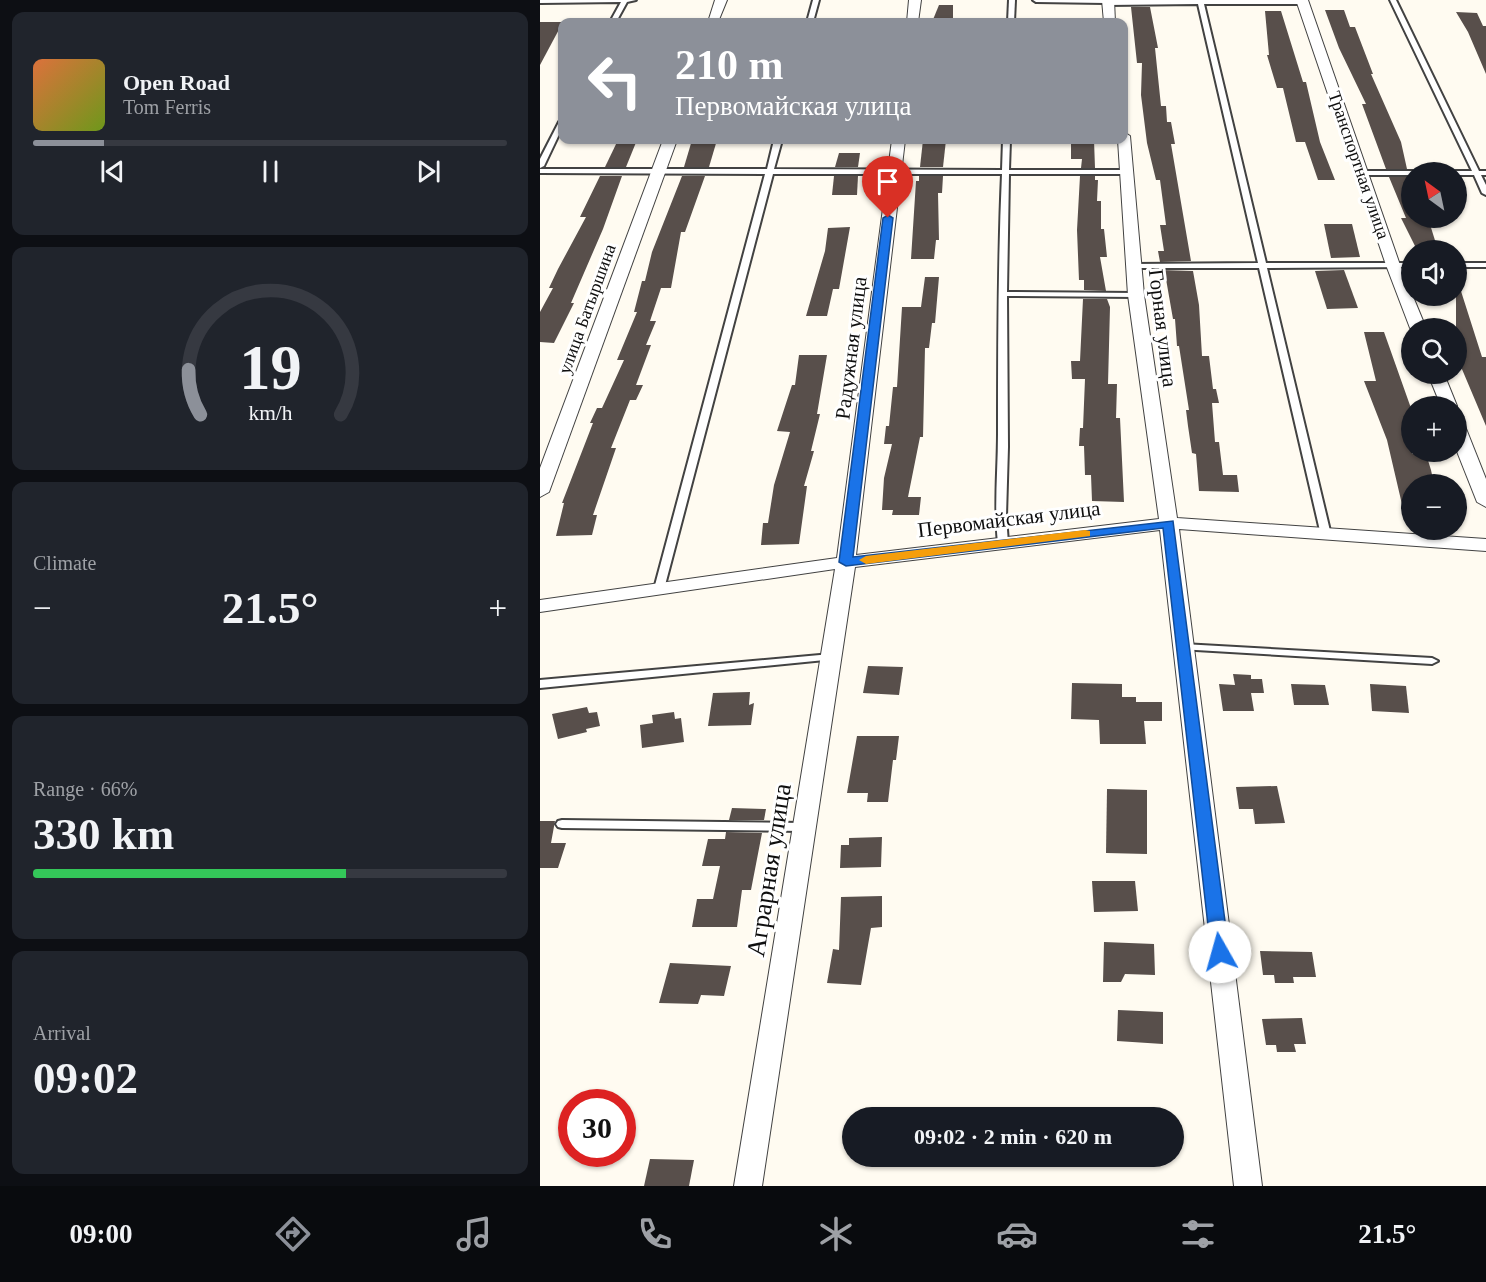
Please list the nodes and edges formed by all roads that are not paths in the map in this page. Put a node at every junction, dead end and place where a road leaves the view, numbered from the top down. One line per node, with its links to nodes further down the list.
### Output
1 (625, 0): 2 (lane); 9 (lane); 13 (lane)
2 (633, 0)
3 (721, 0): 14 (street)
4 (816, 0): 15 (lane)
5 (915, 0): 16 (street)
6 (1012, 0): 17 (lane)
7 (1036, 0): 10 (lane)
8 (1392, 0): 34 (lane)
9 (540, 1)
10 (1108, 1): 11 (lane); 18 (street)
11 (1200, 1): 12 (lane); 41 (lane)
12 (1302, 1): 32 (street, Транспортная улица)
13 (615, 18)
14 (714, 18)
15 (811, 18)
16 (913, 18)
17 (1011, 18)
18 (1110, 18)
19 (558, 130): 25 (lane)
20 (668, 144): 27 (street, улица Батыршина)
21 (777, 144): 28 (lane)
22 (898, 144): 29 (street, Радужная улица)
23 (1006, 144): 30 (lane)
24 (1125, 144): 31 (street, Горная улица)
25 (540, 166)
26 (540, 171): 27 (lane)
27 (658, 172): 28 (lane); 46 (street, улица Батыршина)
28 (769, 172): 29 (lane); 53 (lane)
29 (894, 172): 30 (lane); 52 (street, Радужная улица)
30 (1005, 172): 31 (lane); 42 (lane)
31 (1128, 172): 40 (street, Горная улица)
32 (1362, 173): 33 (lane); 36 (street, Транспортная улица)
33 (1401, 173)
34 (1482, 173): 35 (lane)
35 (1486, 193)
36 (1393, 265): 37 (lane); 41 (lane); 44 (street, Транспортная улица)
37 (1401, 265)
38 (1467, 265): 39 (lane)
39 (1486, 265)
40 (1134, 266): 41 (lane); 43 (street, Горная улица)
41 (1263, 266): 49 (lane)
42 (1003, 294): 43 (lane); 50 (lane)
43 (1136, 295): 48 (street, Горная улица)
44 (1414, 318)
45 (1467, 454): 47 (street)
46 (540, 492)
47 (1486, 502)
48 (1169, 524): 49 (street, Первомайская улица); 50 (street, Первомайская улица); 55 (street, Горная улица)
49 (1326, 535): 51 (street, Первомайская улица)
50 (1003, 543): 52 (street, Первомайская улица)
51 (1486, 545)
52 (846, 562): 53 (street, Первомайская улица); 56 (street, Аграрная улица)
53 (659, 589): 54 (street, Первомайская улица)
54 (540, 606)
55 (1183, 647): 57 (lane); 62 (street, Горная улица)
56 (831, 657): 58 (lane); 60 (street, Аграрная улица)
57 (1432, 661)
58 (540, 684)
59 (561, 824): 60 (lane)
60 (804, 827): 61 (street, Аграрная улица)
61 (748, 1186)
62 (1248, 1186)

